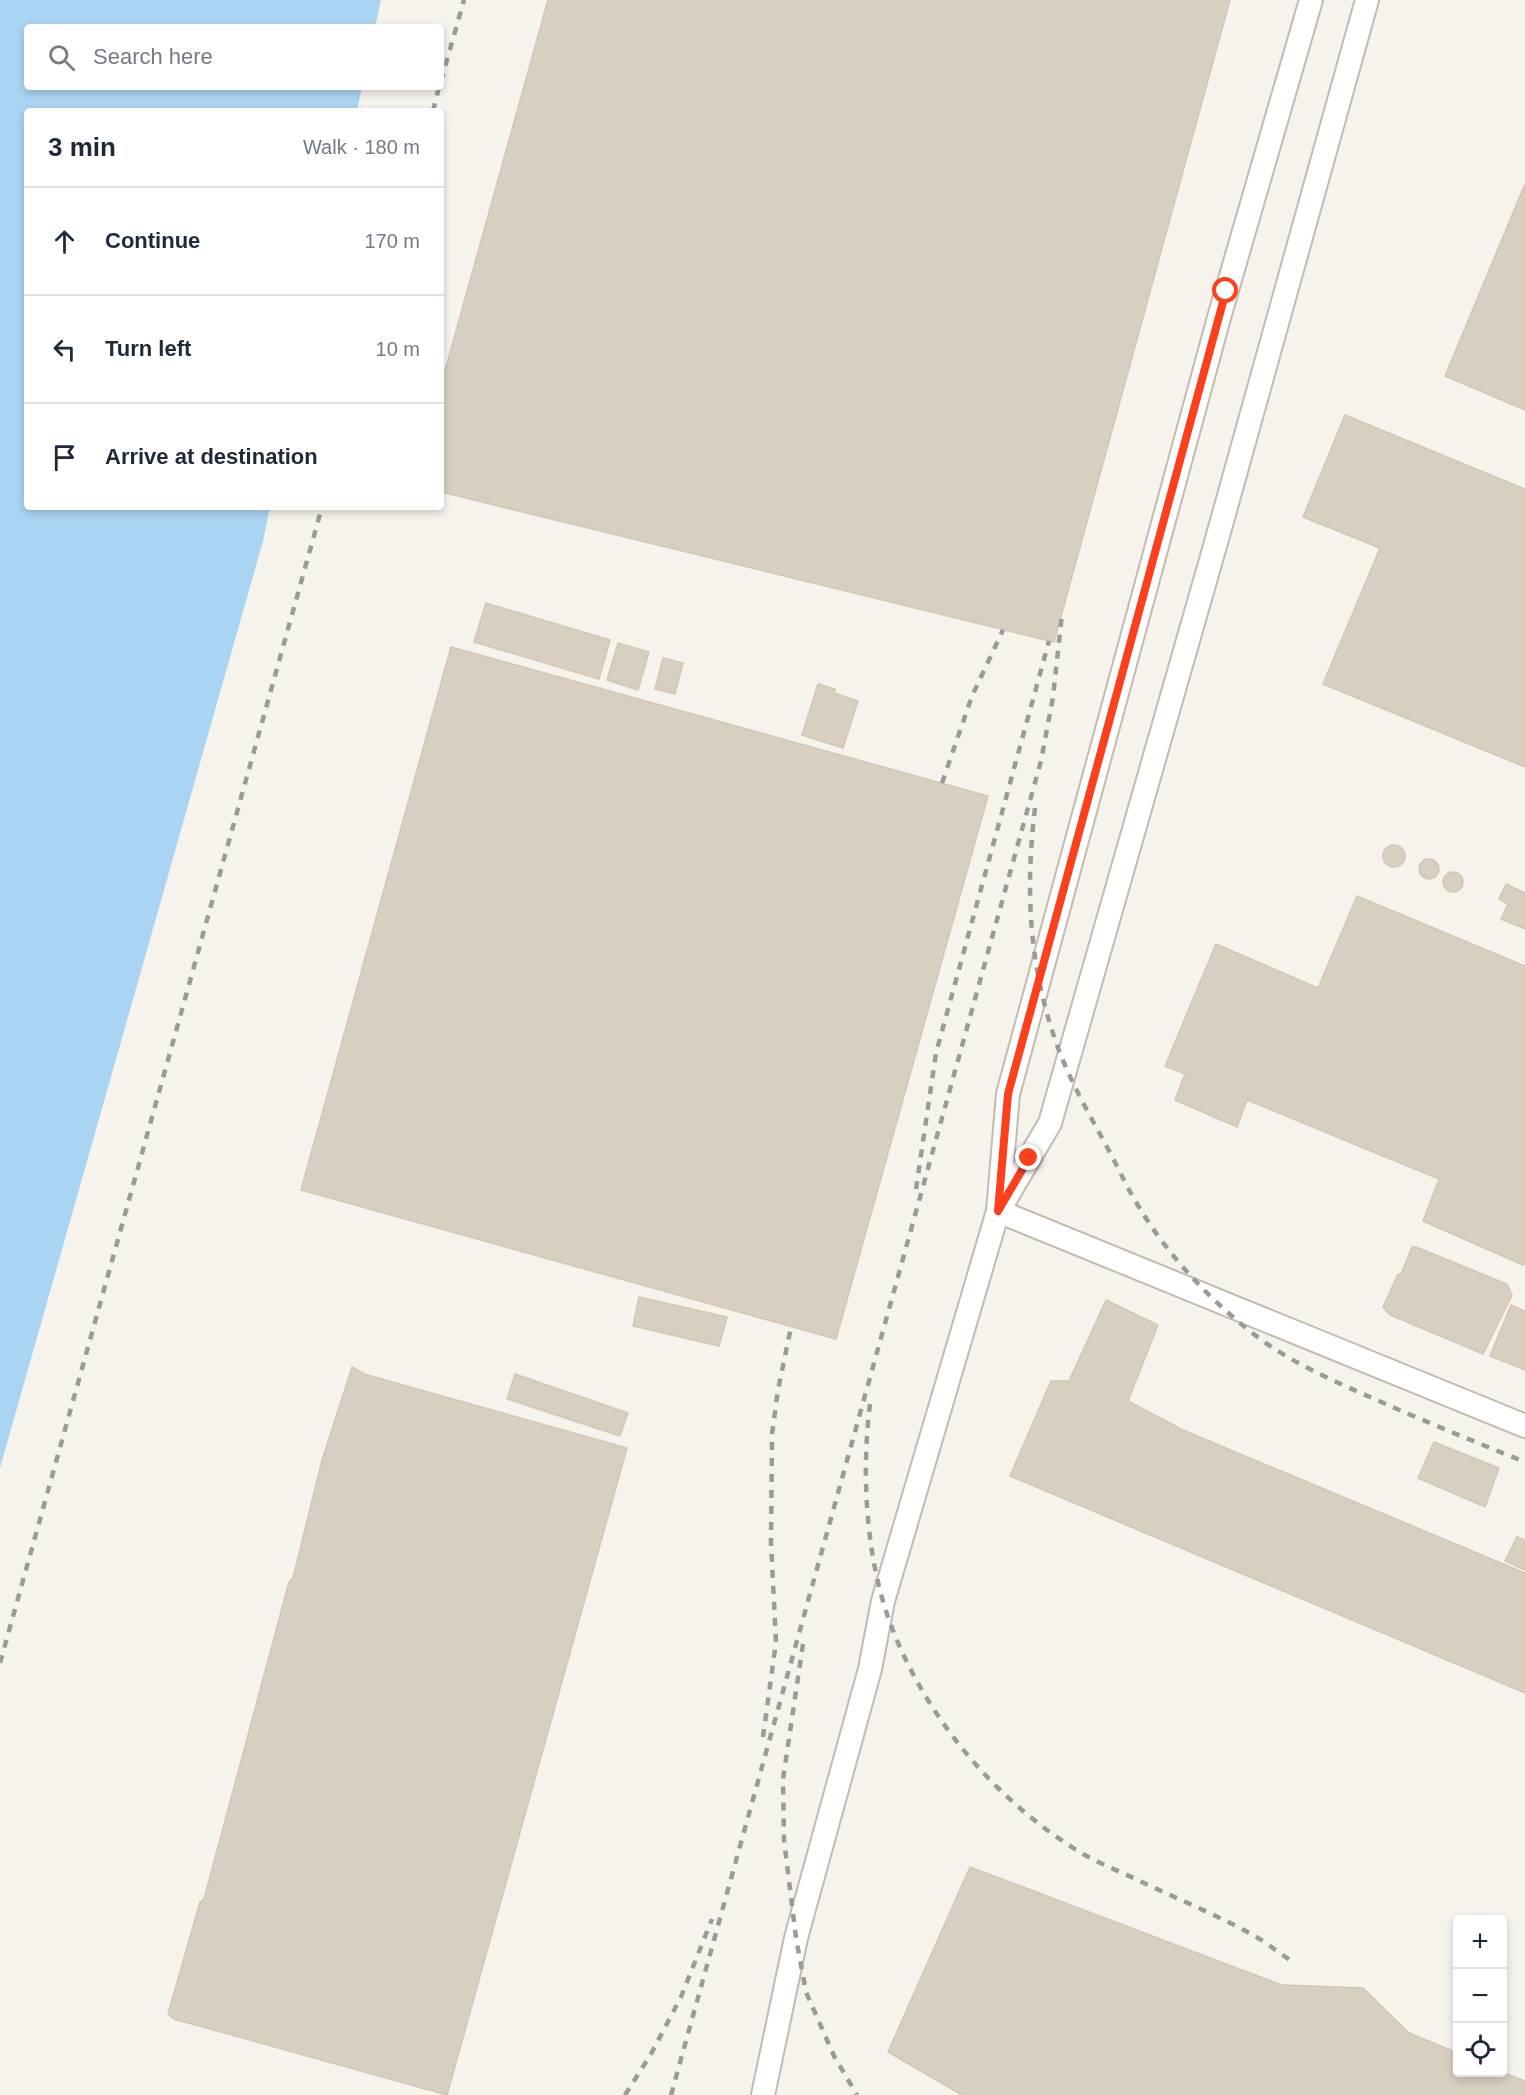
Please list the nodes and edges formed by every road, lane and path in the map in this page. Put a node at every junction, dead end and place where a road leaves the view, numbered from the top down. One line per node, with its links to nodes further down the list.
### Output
1 (1311, 0): 3 (lane)
2 (1367, 0): 3 (lane)
3 (998, 1211): 4 (lane); 5 (lane)
4 (1525, 1426)
5 (763, 2095)

